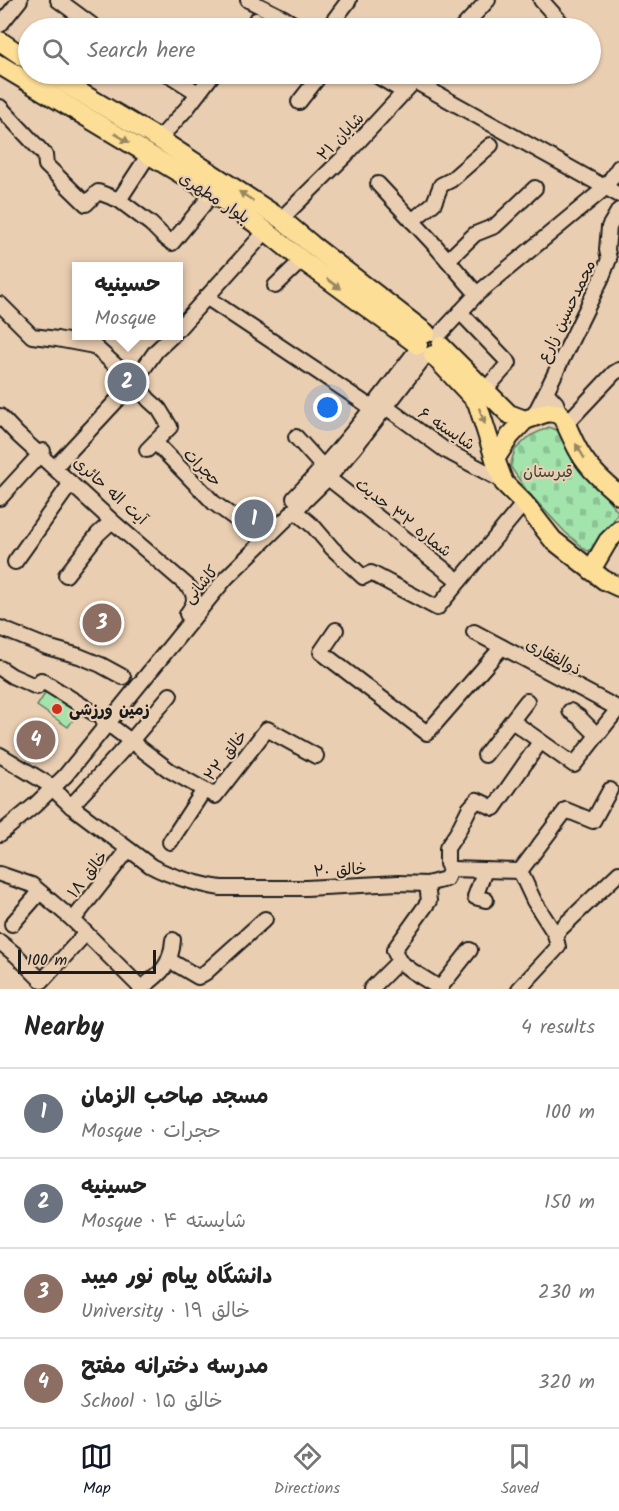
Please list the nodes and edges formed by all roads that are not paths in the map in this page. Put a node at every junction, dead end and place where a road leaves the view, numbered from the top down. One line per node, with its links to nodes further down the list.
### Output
1 (20, 0): 12 (street)
2 (58, 0): 7 (street)
3 (248, 0): 8 (street)
4 (349, 0): 9 (street)
5 (488, 0): 10 (street)
6 (541, 0): 11 (street)
7 (81, 18)
8 (284, 18)
9 (336, 18)
10 (471, 18)
11 (557, 18)
12 (0, 25)
13 (0, 41): 14 (main road)
14 (18, 53)
15 (0, 65): 16 (main road, بلوار مطهری)
16 (18, 74)
17 (38, 84): 29 (main road, بلوار مطهری)
18 (63, 84): 29 (main road, بلوار مطهری)
19 (184, 84): 26 (street)
20 (205, 84): 26 (street)
21 (313, 84): 27 (street)
22 (391, 84): 25 (street)
23 (411, 84): 25 (street, شایان ۲۱)
24 (429, 84): 35 (street)
25 (404, 92): 40 (street, شایان ۲۱)
26 (198, 93): 31 (street)
27 (299, 102)
28 (0, 107): 38 (street)
29 (91, 110): 31 (main road, بلوار مطهری)
30 (491, 145): 41 (street)
31 (154, 147): 36 (main road, بلوار مطهری); 38 (street); 40 (main road, بلوار مطهری, one-way to 31)
32 (619, 167): 35 (street, کاشانی)
33 (378, 184): 41 (street)
34 (535, 188): 44 (street)
35 (605, 188): 37 (street); 46 (street, کاشانی)
36 (213, 193): 38 (street); 42 (main road, بلوار مطهری)
37 (619, 195)
38 (119, 200)
39 (619, 210): 56 (street, محمدحسین زارع)
40 (281, 219): 52 (main road, بلوار مطهری)
41 (412, 221): 44 (street)
42 (266, 231): 43 (main road, بلوار مطهری); 47 (street)
43 (302, 260): 45 (street); 52 (main road, بلوار مطهری, one-way to 52)
44 (448, 260): 46 (street)
45 (275, 286)
46 (477, 294): 49 (street, کاشانی)
47 (206, 297): 50 (street); 57 (street, شایسته ۶)
48 (0, 304): 54 (street)
49 (460, 312): 52 (street, کاشانی); 55 (street)
50 (183, 323)
51 (168, 340): 54 (street)
52 (429, 346): 55 (main road, بلوار مطهری); 57 (street, کاشانی); 64 (main road, بلوار مطهری, one-way to 64)
53 (619, 370): 61 (street)
54 (134, 382): 65 (street); 75 (street, حجرات)
55 (484, 390): 60 (main road, بلوار مطهری)
56 (546, 392): 60 (street, محمدحسین زارع); 61 (street)
57 (379, 408): 66 (street, کاشانی); 67 (street, شایسته ۶)
58 (0, 409): 63 (street, آیت اله حائری)
59 (0, 416): 63 (street, آیت اله حائری)
60 (529, 419): 61 (main road); 64 (main road)
61 (563, 419): 69 (main road, one-way to 61)
62 (296, 437): 66 (street, شماره ۳۲ حدیث)
63 (41, 453): 65 (street, آیت اله حائری); 70 (street)
64 (495, 459): 67 (main road, بلوار مطهری)
65 (55, 466): 68 (street, آیت اله حائری); 83 (street, آیت اله حائری)
66 (326, 472): 72 (street, کاشانی); 75 (street, کاشانی); 81 (street, شماره ۳۲ حدیث)
67 (503, 481): 71 (main road, بلوار مطهری)
68 (71, 483): 73 (street, آیت اله حائری); 76 (street)
69 (619, 495)
70 (0, 498)
71 (524, 503): 77 (main road, بلوار مطهری); 81 (street)
72 (294, 510): 79 (street, کاشانی); 81 (street)
73 (112, 521): 78 (street); 80 (street, آیت اله حائری)
74 (619, 530): 77 (main road)
75 (258, 535): 83 (street, کاشانی)
76 (15, 562)
77 (591, 570): 82 (main road, بلوار مطهری)
78 (66, 575)
79 (226, 578): 83 (street); 85 (street, کاشانی)
80 (183, 580): 84 (street, کاشانی)
81 (459, 581)
82 (619, 587)
83 (205, 591): 84 (street, کاشانی)
84 (194, 604): 85 (street); 96 (street, کاشانی)
85 (191, 619): 96 (street, کاشانی)
86 (0, 628): 91 (street)
87 (336, 630): 89 (street)
88 (474, 632): 89 (street, ذوالفقاری)
89 (502, 647): 94 (street, ذوالفقاری)
90 (1, 671): 96 (street, خالق ۲۲)
91 (123, 677)
92 (170, 695): 99 (street)
93 (527, 701): 97 (street)
94 (619, 709): 98 (street)
95 (570, 711): 98 (street)
96 (102, 719): 99 (street, خالق ۲۲); 104 (street, کاشانی)
97 (512, 721): 100 (street); 102 (street)
98 (597, 735): 100 (street)
99 (130, 742): 105 (street, خالق ۲۲); 107 (street)
100 (540, 742): 112 (street)
101 (0, 755): 104 (street, خالق ۲۰)
102 (484, 755)
103 (316, 756): 105 (street, خالق ۲۲)
104 (50, 787): 107 (street, خالق ۲۰); 108 (street, کاشانی); 109 (street, کاشانی)
105 (204, 790): 110 (street)
106 (610, 790): 114 (street)
107 (71, 806): 111 (street, خالق ۲۰)
108 (0, 824)
109 (0, 834)
110 (170, 842)
111 (128, 850): 117 (street, خالق ۲۰); 121 (street, خالق ۱۸)
112 (451, 869): 113 (street); 117 (street)
113 (485, 870): 114 (street); 119 (street)
114 (520, 871): 124 (street)
115 (619, 873): 124 (street)
116 (0, 874): 118 (street, خالق ۱۸)
117 (427, 884): 129 (street)
118 (40, 892): 121 (street, خالق ۱۸); 122 (street)
119 (486, 900)
120 (265, 919): 128 (street)
121 (73, 920): 123 (street, خالق ۱۸)
122 (12, 924)
123 (86, 933): 130 (street); 131 (street, خالق ۱۸)
124 (555, 934): 134 (street)
125 (173, 940): 128 (street)
126 (0, 942): 130 (street)
127 (470, 950): 133 (street)
128 (169, 960): 131 (street)
129 (399, 961): 132 (street); 133 (street)
130 (45, 985)
131 (141, 988)
132 (371, 989)
133 (440, 989)
134 (519, 989)

